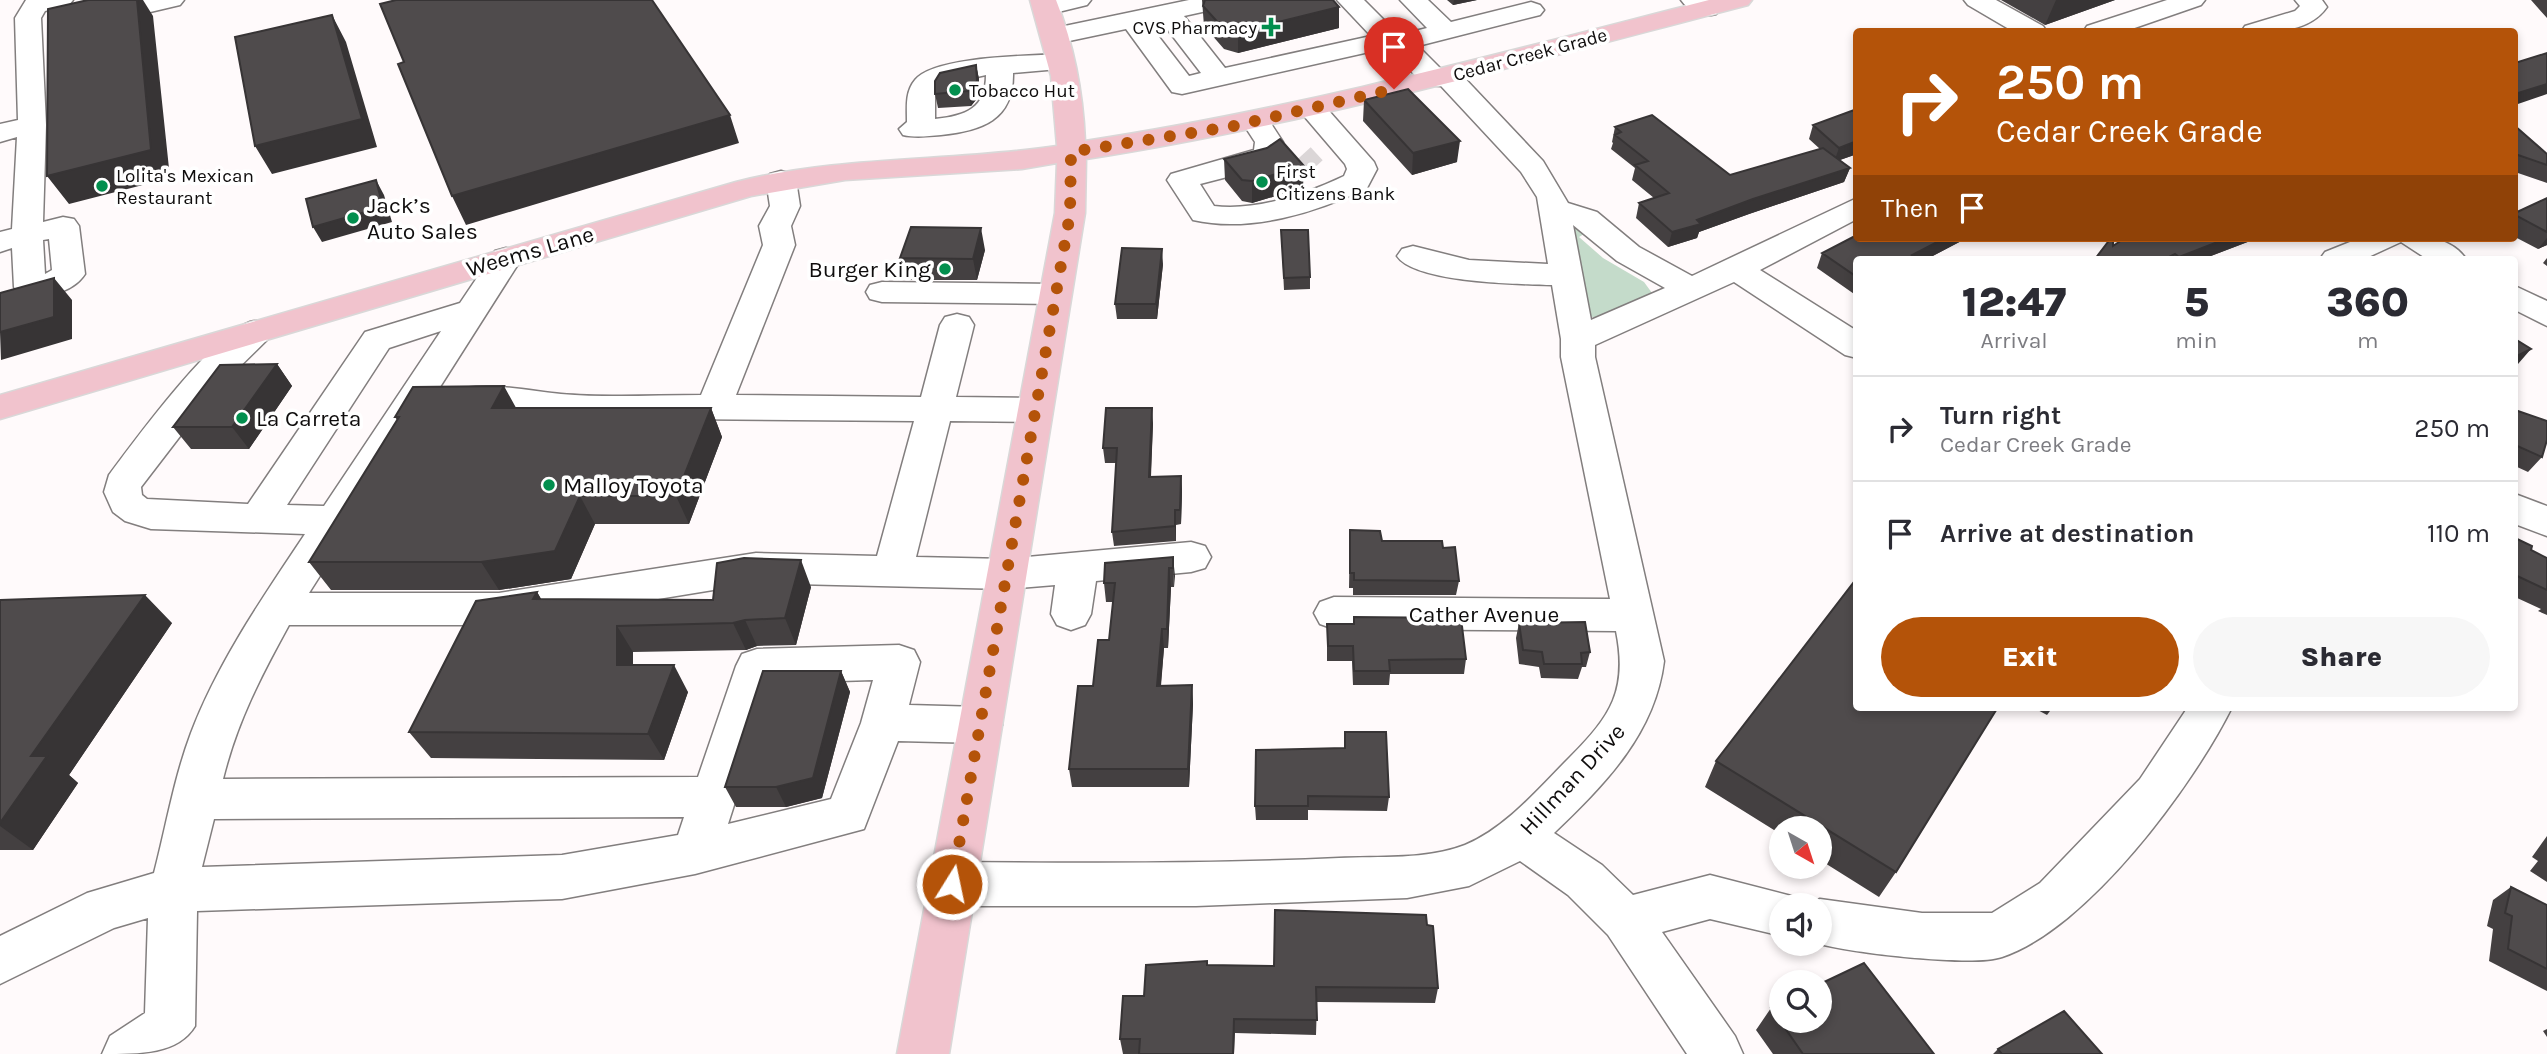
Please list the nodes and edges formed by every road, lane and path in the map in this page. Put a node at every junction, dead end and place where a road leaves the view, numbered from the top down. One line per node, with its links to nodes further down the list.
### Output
1 (60, 0): 21 (street)
2 (171, 0): 21 (street)
3 (1078, 0): 12 (street)
4 (1224, 0): 5 (street); 15 (street)
5 (1234, 0)
6 (1350, 0): 23 (street, Hillman Drive)
7 (1413, 0): 20 (street)
8 (1740, 0): 13 (main road, Cedar Creek Grade)
9 (1977, 0): 17 (street)
10 (2192, 0): 18 (street)
11 (2308, 0): 19 (street)
12 (1045, 4): 22 (main road)
13 (1700, 4): 26 (main road, Cedar Creek Grade)
14 (1531, 10): 20 (street)
15 (1167, 12): 16 (street); 27 (street)
16 (1132, 19): 22 (street); 27 (street)
17 (2027, 28)
18 (2108, 28)
19 (2266, 28)
20 (1446, 31): 23 (street)
21 (29, 32): 30 (street)
22 (1055, 36): 24 (main road)
23 (1393, 41): 26 (street, Hillman Drive); 27 (street)
24 (1060, 62): 25 (street); 33 (main road)
25 (999, 68): 31 (street); 31 (street)
26 (1441, 77): 28 (main road, Cedar Creek Grade); 38 (street, Hillman Drive)
27 (1219, 78)
28 (1312, 109): 29 (main road, Cedar Creek Grade); 37 (street)
29 (1256, 122): 33 (main road, Cedar Creek Grade); 37 (street)
30 (32, 125): 32 (street); 40 (street)
31 (925, 128): 34 (street)
32 (0, 133)
33 (1071, 152): 34 (main road, Weems Lane); 51 (main road)
34 (933, 166): 36 (main road, Weems Lane)
35 (1312, 170): 37 (street)
36 (781, 180): 46 (main road, Weems Lane); 61 (street)
37 (1305, 202)
38 (1556, 209): 48 (street, Hillman Drive); 49 (street)
39 (1853, 209): 47 (street)
40 (13, 239)
41 (2378, 242): 44 (street)
42 (2421, 242): 45 (street)
43 (1413, 256): 48 (street)
44 (2343, 256)
45 (2445, 256)
46 (506, 258): 53 (street); 56 (main road, Weems Lane)
47 (1736, 269): 49 (street); 58 (street)
48 (1564, 275): 57 (street, Hillman Drive)
49 (1691, 289): 57 (street)
50 (882, 292): 51 (street)
51 (1055, 294): 63 (main road)
52 (2518, 298): 54 (street)
53 (472, 310): 59 (street); 65 (street)
54 (2547, 315)
55 (957, 325): 62 (street)
56 (259, 331): 60 (main road, Weems Lane); 65 (street)
57 (1578, 339): 75 (street, Hillman Drive)
58 (1853, 344)
59 (413, 401): 61 (street); 66 (street)
60 (0, 407)
61 (713, 407): 62 (street)
62 (934, 407): 63 (street); 70 (street)
63 (1034, 410): 71 (main road)
64 (2518, 509): 67 (street)
65 (259, 518): 66 (street)
66 (334, 521): 72 (street)
67 (2547, 522)
68 (1191, 557): 69 (street)
69 (1078, 567): 71 (street); 74 (street)
70 (893, 571): 71 (street); 72 (street)
71 (1006, 574): 78 (main road)
72 (277, 609): 80 (street)
73 (1334, 613): 75 (street, Cather Avenue)
74 (1071, 614)
75 (1634, 615): 81 (street, Hillman Drive)
76 (2208, 711): 87 (street)
77 (883, 723): 78 (street); 79 (street); 82 (street)
78 (980, 725): 83 (main road)
79 (714, 797): 80 (street); 82 (street)
80 (197, 799): 84 (street)
81 (1521, 836): 83 (street, Hillman Drive); 86 (street)
82 (695, 853): 84 (street)
83 (952, 884): 90 (main road)
84 (173, 889): 88 (street); 89 (street)
85 (1769, 911): 86 (street)
86 (1625, 919): 91 (street)
87 (1832, 924)
88 (0, 961)
89 (128, 1054)
90 (923, 1054)
91 (1717, 1054)

